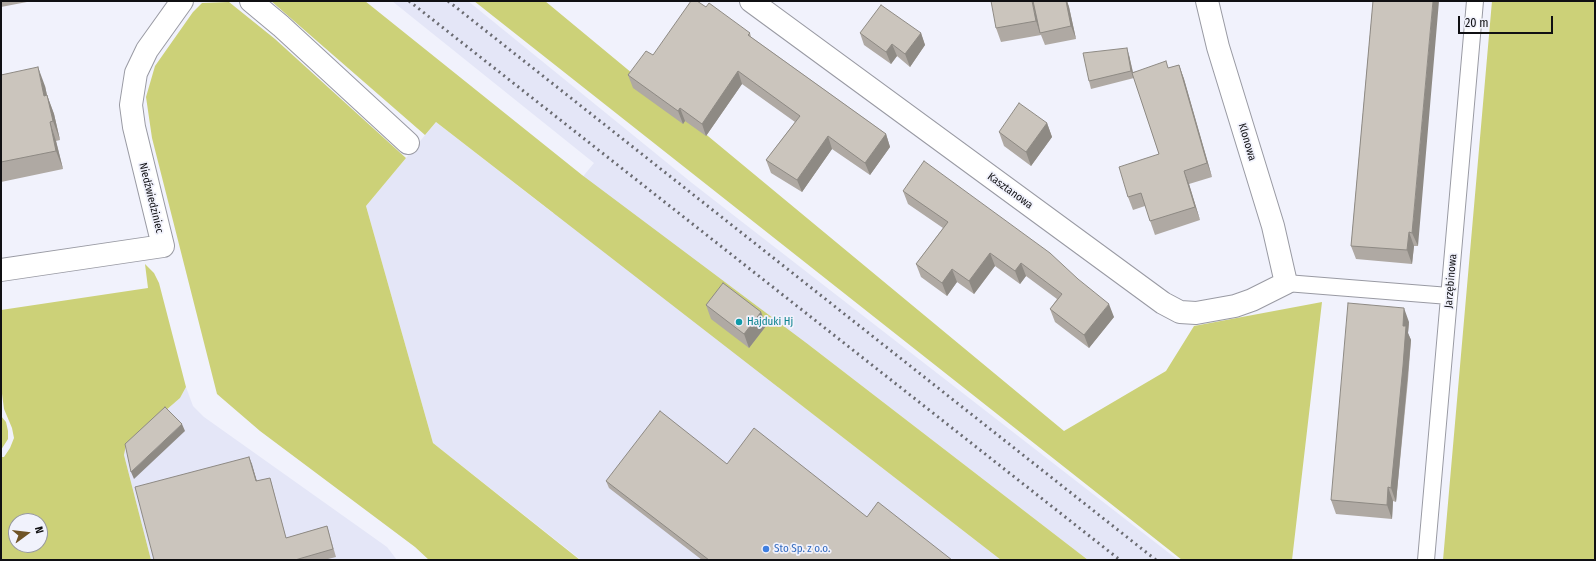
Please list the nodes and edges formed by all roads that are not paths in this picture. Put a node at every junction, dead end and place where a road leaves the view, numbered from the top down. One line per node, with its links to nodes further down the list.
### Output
1 (182, 1): 7 (street, Niedźwiedziniec)
2 (251, 1): 6 (street)
3 (751, 1): 8 (street, Kasztanowa)
4 (1208, 1): 8 (street, Klonowa)
5 (1475, 1): 9 (lane, Jarzębinowa)
6 (408, 143)
7 (1, 270)
8 (1286, 283): 9 (lane)
9 (1449, 296): 10 (lane, Jarzębinowa)
10 (1426, 560)

